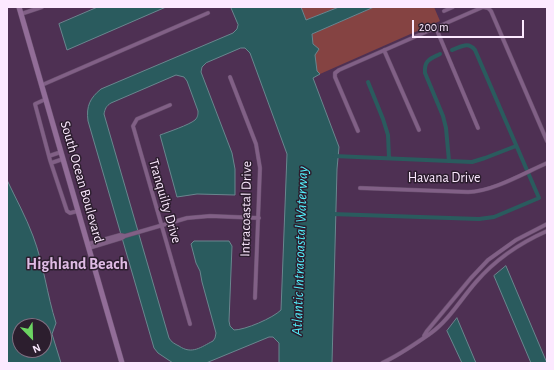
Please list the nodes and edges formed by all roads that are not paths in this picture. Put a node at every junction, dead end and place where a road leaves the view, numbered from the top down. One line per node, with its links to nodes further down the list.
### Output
1 (19, 7): 8 (main road, South Ocean Boulevard)
2 (42, 7): 4 (street)
3 (453, 7): 6 (street)
4 (35, 8): 8 (street)
5 (488, 8): 9 (street); 18 (street)
6 (444, 11)
7 (208, 13): 12 (street)
8 (21, 14): 12 (main road, South Ocean Boulevard)
9 (436, 28): 10 (street); 15 (street)
10 (384, 50): 16 (street); 17 (street)
11 (230, 77): 26 (street, Intracoastal Drive)
12 (42, 84): 13 (main road, South Ocean Boulevard)
13 (46, 99): 19 (main road, South Ocean Boulevard); 20 (street)
14 (170, 105): 28 (street, Tranquilty Drive)
15 (478, 128)
16 (419, 130)
17 (358, 131)
18 (547, 141)
19 (61, 152): 20 (street); 21 (main road, South Ocean Boulevard)
20 (49, 156): 22 (street)
21 (63, 159): 22 (street); 25 (main road, South Ocean Boulevard)
22 (51, 163): 25 (street)
23 (547, 164): 24 (street, Havana Drive)
24 (360, 188)
25 (78, 211): 32 (main road, South Ocean Boulevard)
26 (259, 218): 28 (street); 33 (street, Intracoastal Drive)
27 (547, 224): 30 (street)
28 (161, 225): 32 (street); 34 (street, Tranquilty Drive)
29 (547, 231): 31 (street)
30 (520, 237): 31 (street); 35 (street)
31 (524, 243): 35 (street)
32 (89, 246): 36 (main road, South Ocean Boulevard)
33 (255, 298)
34 (190, 324)
35 (424, 337): 37 (street)
36 (122, 363)
37 (382, 363)

